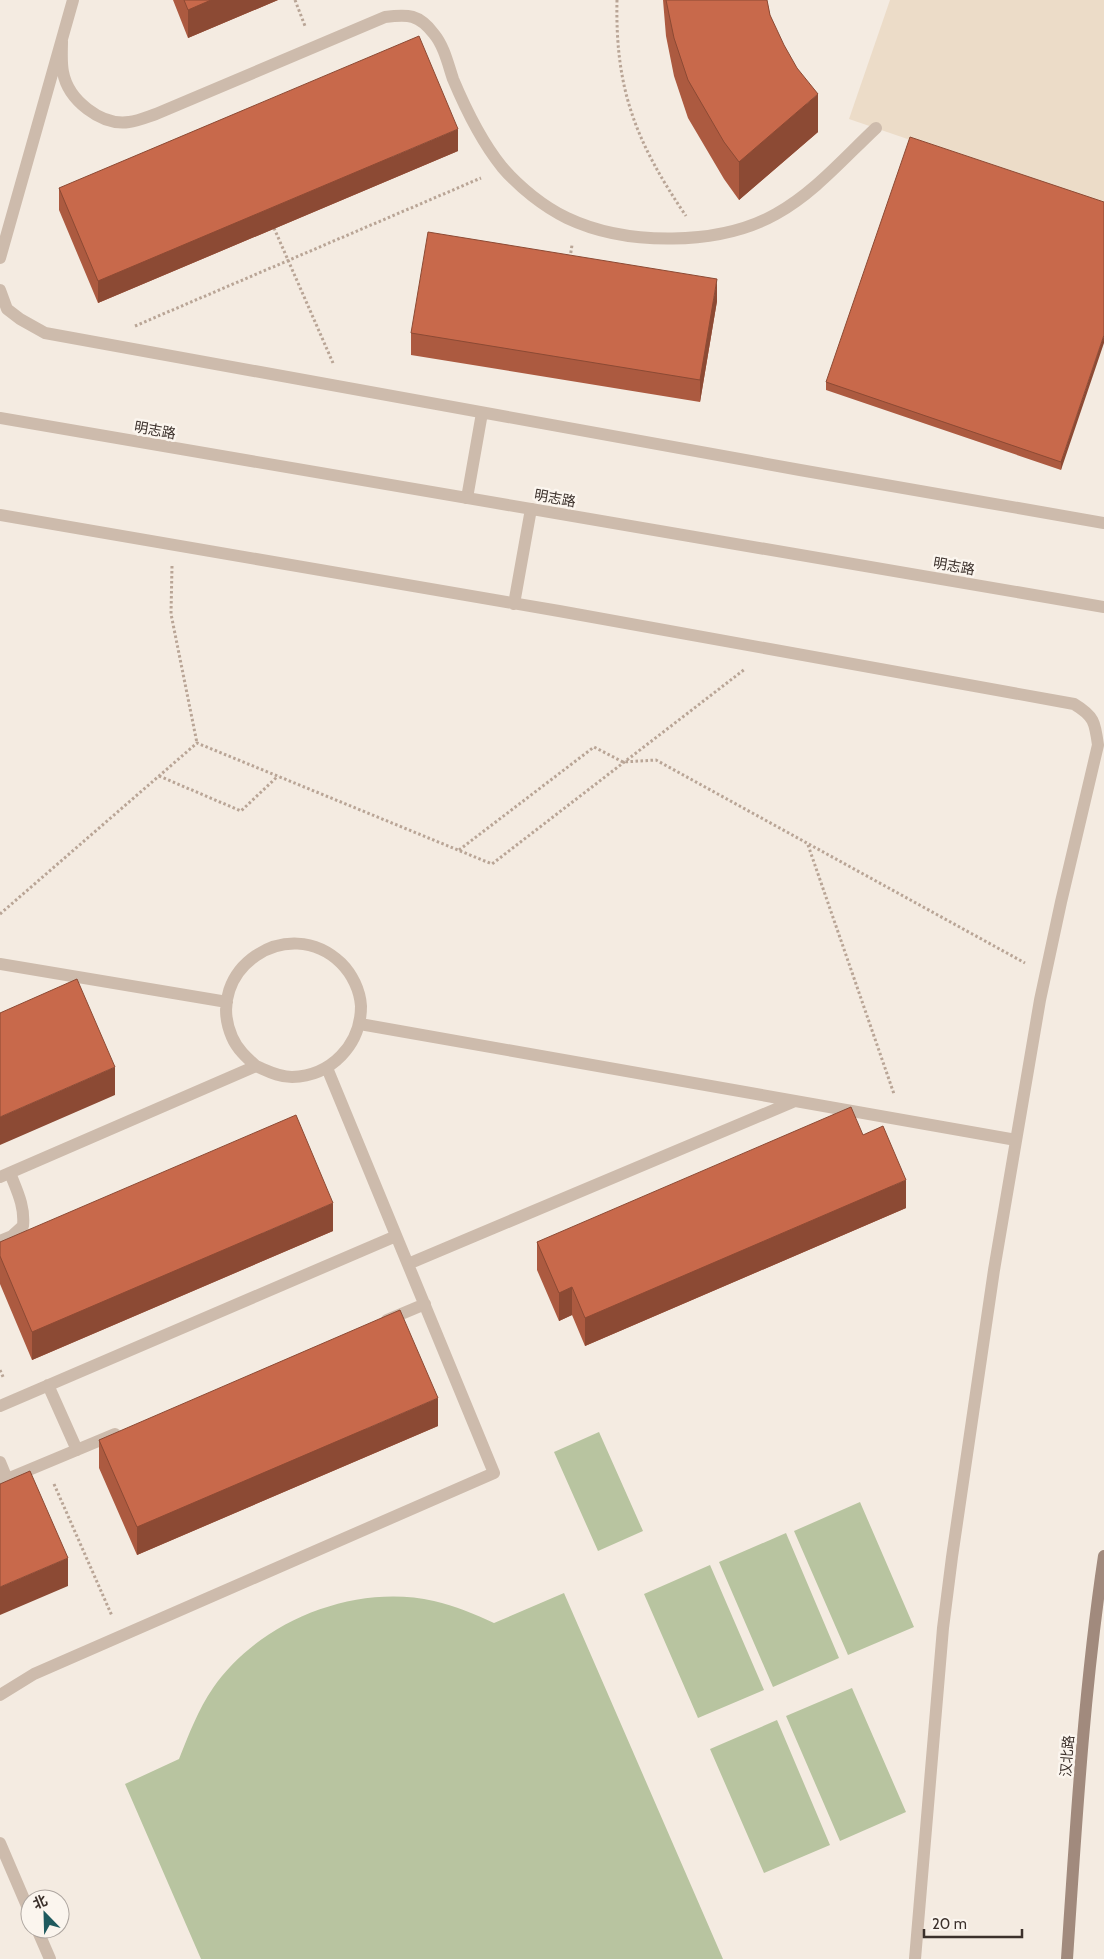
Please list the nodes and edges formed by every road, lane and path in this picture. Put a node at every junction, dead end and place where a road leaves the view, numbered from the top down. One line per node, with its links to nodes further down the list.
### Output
1 (73, 0): 3 (street)
2 (617, 0): 8 (path)
3 (62, 41): 5 (street); 9 (street)
4 (876, 128): 8 (street)
5 (503, 168): 6 (street); 10 (path)
6 (576, 222): 8 (street); 11 (path)
7 (274, 228): 10 (path)
8 (700, 237)
9 (0, 258)
10 (288, 260): 13 (path); 14 (path)
11 (569, 267)
12 (0, 290): 14 (street)
13 (132, 327)
14 (344, 388): 15 (street)
15 (482, 413): 17 (street); 20 (street)
16 (0, 418): 17 (street, 明志路)
17 (467, 498): 18 (street, 明志路)
18 (531, 509): 22 (street); 23 (street, 明志路)
19 (0, 516): 21 (street)
20 (1104, 523)
21 (172, 545): 22 (street); 25 (path)
22 (514, 604): 24 (street)
23 (1104, 607)
24 (769, 649): 26 (path); 33 (street)
25 (197, 743): 27 (path); 28 (path)
26 (623, 762): 29 (path); 30 (path); 30 (path)
27 (159, 776): 28 (path); 31 (path)
28 (278, 776): 30 (path)
29 (808, 844): 33 (path); 39 (path)
30 (459, 850)
31 (0, 914)
32 (0, 964): 34 (street)
33 (1046, 975): 40 (street)
34 (227, 1002): 35 (street); 36 (street)
35 (360, 1024): 37 (street); 38 (street)
36 (256, 1066): 37 (street); 41 (street)
37 (327, 1068): 42 (street)
38 (796, 1101): 39 (street); 44 (street)
39 (902, 1120): 40 (street)
40 (1016, 1140): 61 (street)
41 (5, 1175): 43 (street)
42 (396, 1236): 44 (street); 47 (street)
43 (0, 1241)
44 (408, 1264): 45 (street)
45 (425, 1304): 46 (street); 55 (street)
46 (379, 1324)
47 (48, 1385): 48 (street); 50 (street)
48 (0, 1406)
49 (123, 1431): 50 (street)
50 (77, 1450): 52 (street)
51 (0, 1462): 53 (street)
52 (45, 1463): 53 (street); 55 (path)
53 (4, 1481)
54 (1104, 1556): 62 (main road, 汉北路)
55 (120, 1636): 56 (street)
56 (0, 1695)
57 (0, 1843): 58 (street)
58 (20, 1890)
59 (41, 1939): 60 (street)
60 (50, 1959)
61 (915, 1959)
62 (1067, 1959)

